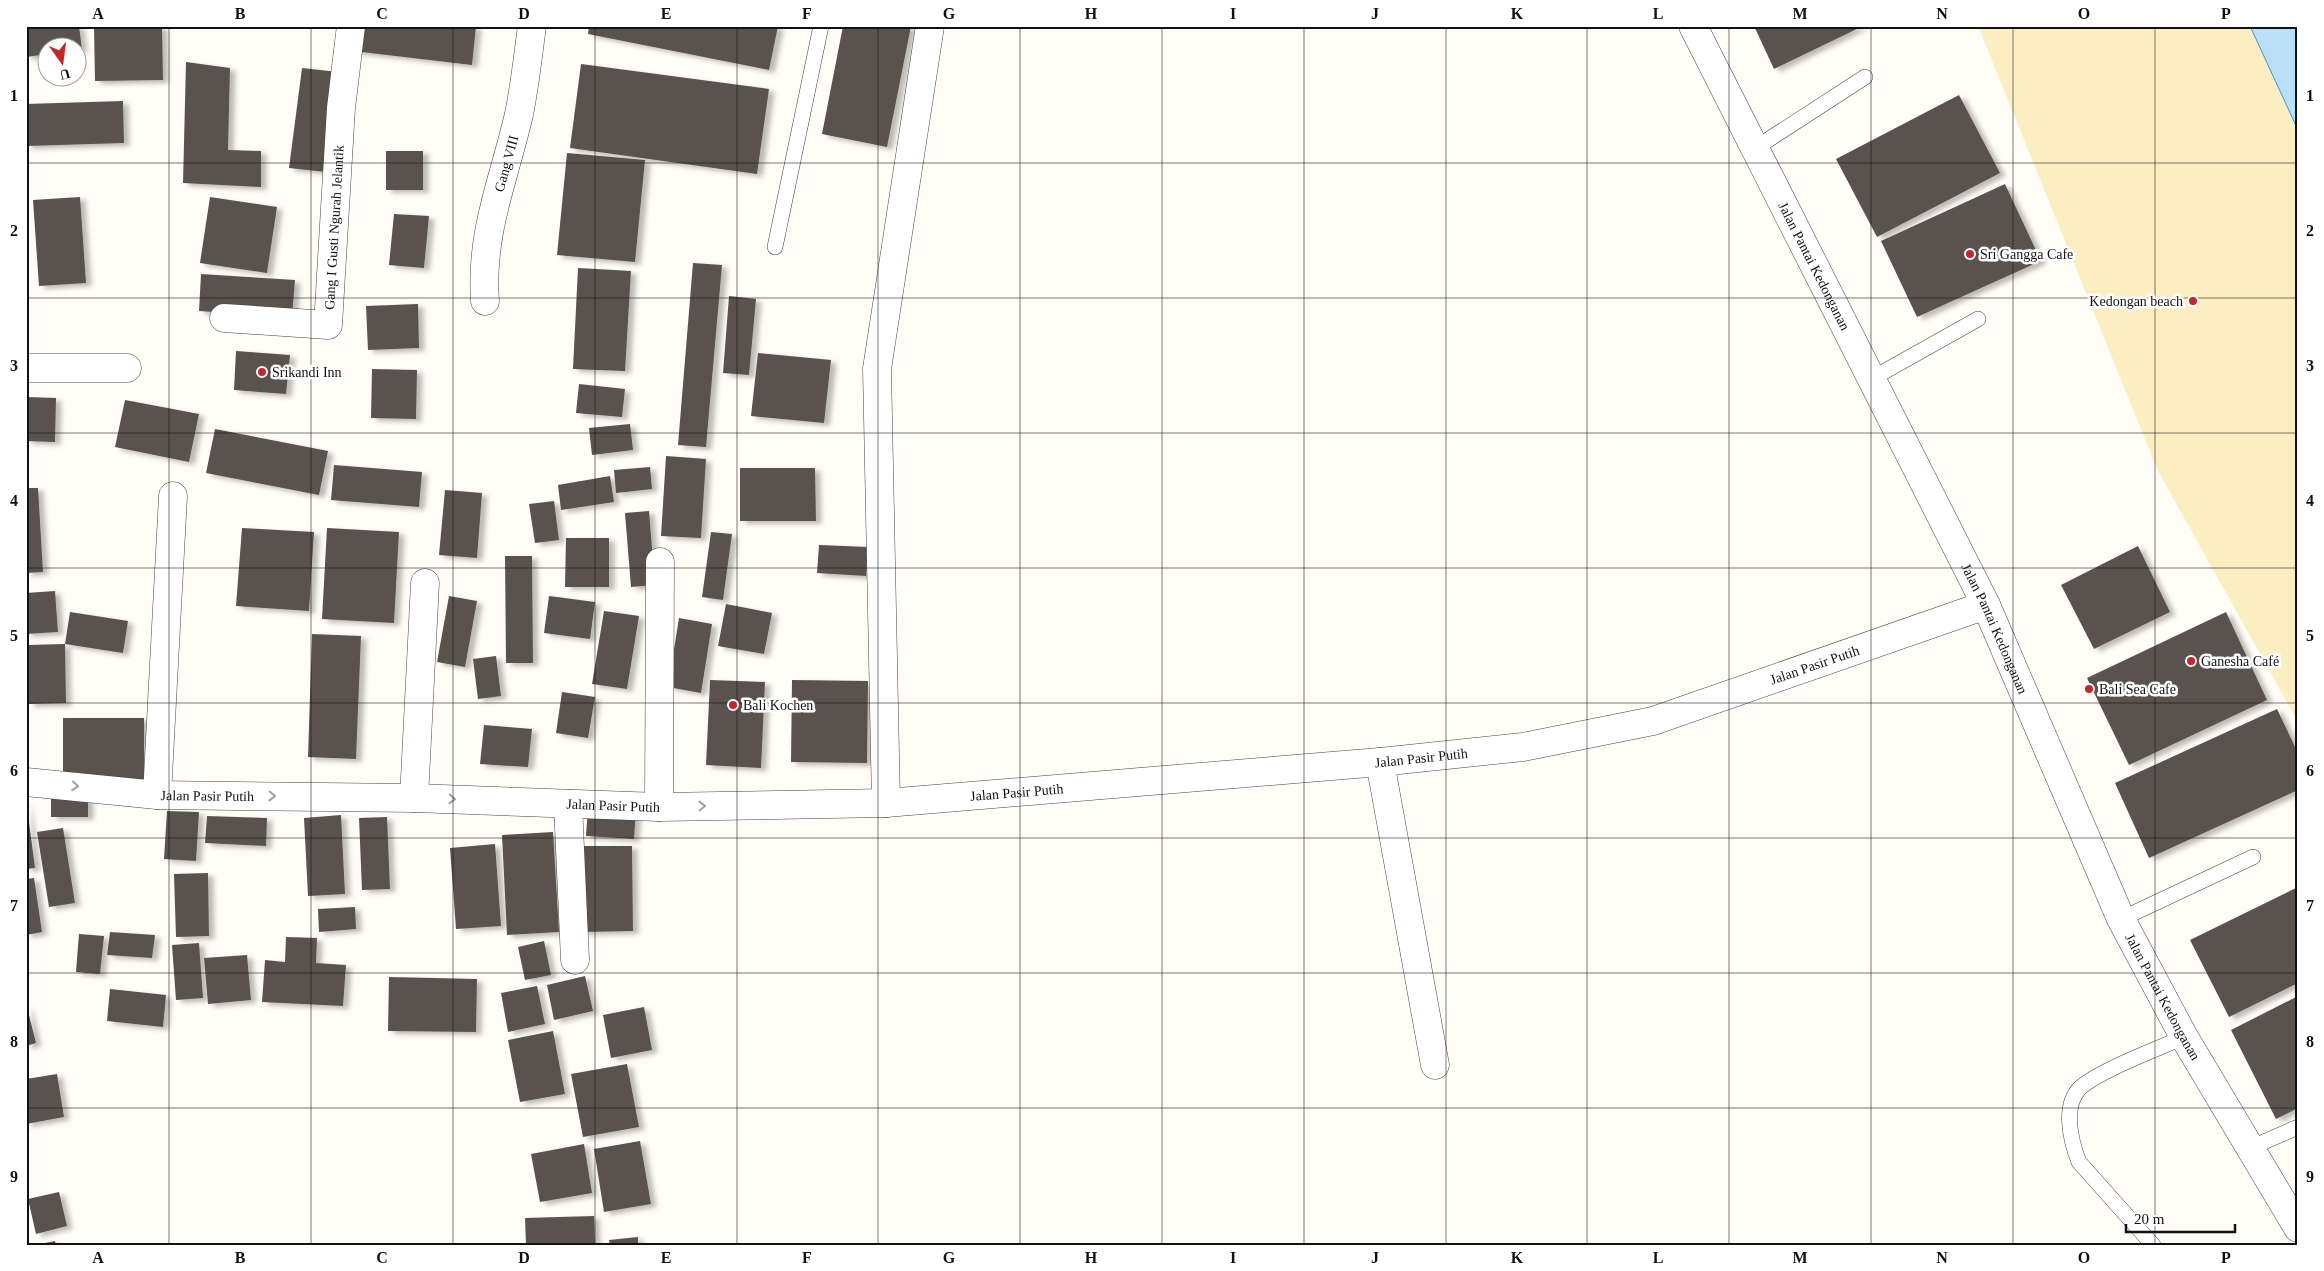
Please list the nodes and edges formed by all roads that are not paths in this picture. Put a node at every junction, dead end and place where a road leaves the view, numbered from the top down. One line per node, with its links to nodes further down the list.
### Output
1 (351, 26): 10 (street, Gang I Gusti Ngurah Jelantik)
2 (532, 26): 9 (street, Gang VIII)
3 (821, 26): 8 (lane)
4 (930, 26): 23 (street)
5 (1693, 26): 7 (street, Jalan Pantai Kedonganan)
6 (1866, 78): 7 (lane)
7 (1754, 149): 14 (street, Jalan Pantai Kedonganan)
8 (775, 247)
9 (485, 302)
10 (224, 318)
11 (1978, 319): 14 (lane)
12 (26, 368): 13 (street)
13 (127, 368)
14 (1871, 379): 18 (street, Jalan Pantai Kedonganan)
15 (173, 496): 21 (street)
16 (660, 562): 25 (street)
17 (425, 583): 22 (street)
18 (1986, 605): 19 (street, Jalan Pasir Putih); 27 (street, Jalan Pantai Kedonganan)
19 (1380, 762): 23 (street, Jalan Pasir Putih); 30 (street)
20 (26, 782): 21 (street, Jalan Pasir Putih, one-way to 21)
21 (158, 795): 22 (street, Jalan Pasir Putih, one-way to 22)
22 (414, 798): 24 (street, Jalan Pasir Putih, one-way to 24)
23 (886, 803): 25 (street, Jalan Pasir Putih, one-way to 23)
24 (568, 804): 25 (street, Jalan Pasir Putih); 28 (street)
25 (659, 806)
26 (2253, 857): 27 (lane)
27 (2121, 920): 29 (street, Jalan Pantai Kedonganan)
28 (575, 960)
29 (2184, 1037): 32 (street, Jalan Pantai Kedonganan); 34 (lane)
30 (1434, 1065)
31 (2298, 1127): 32 (lane)
32 (2250, 1148): 33 (street, Jalan Pantai Kedonganan)
33 (2298, 1228)
34 (2154, 1245)

